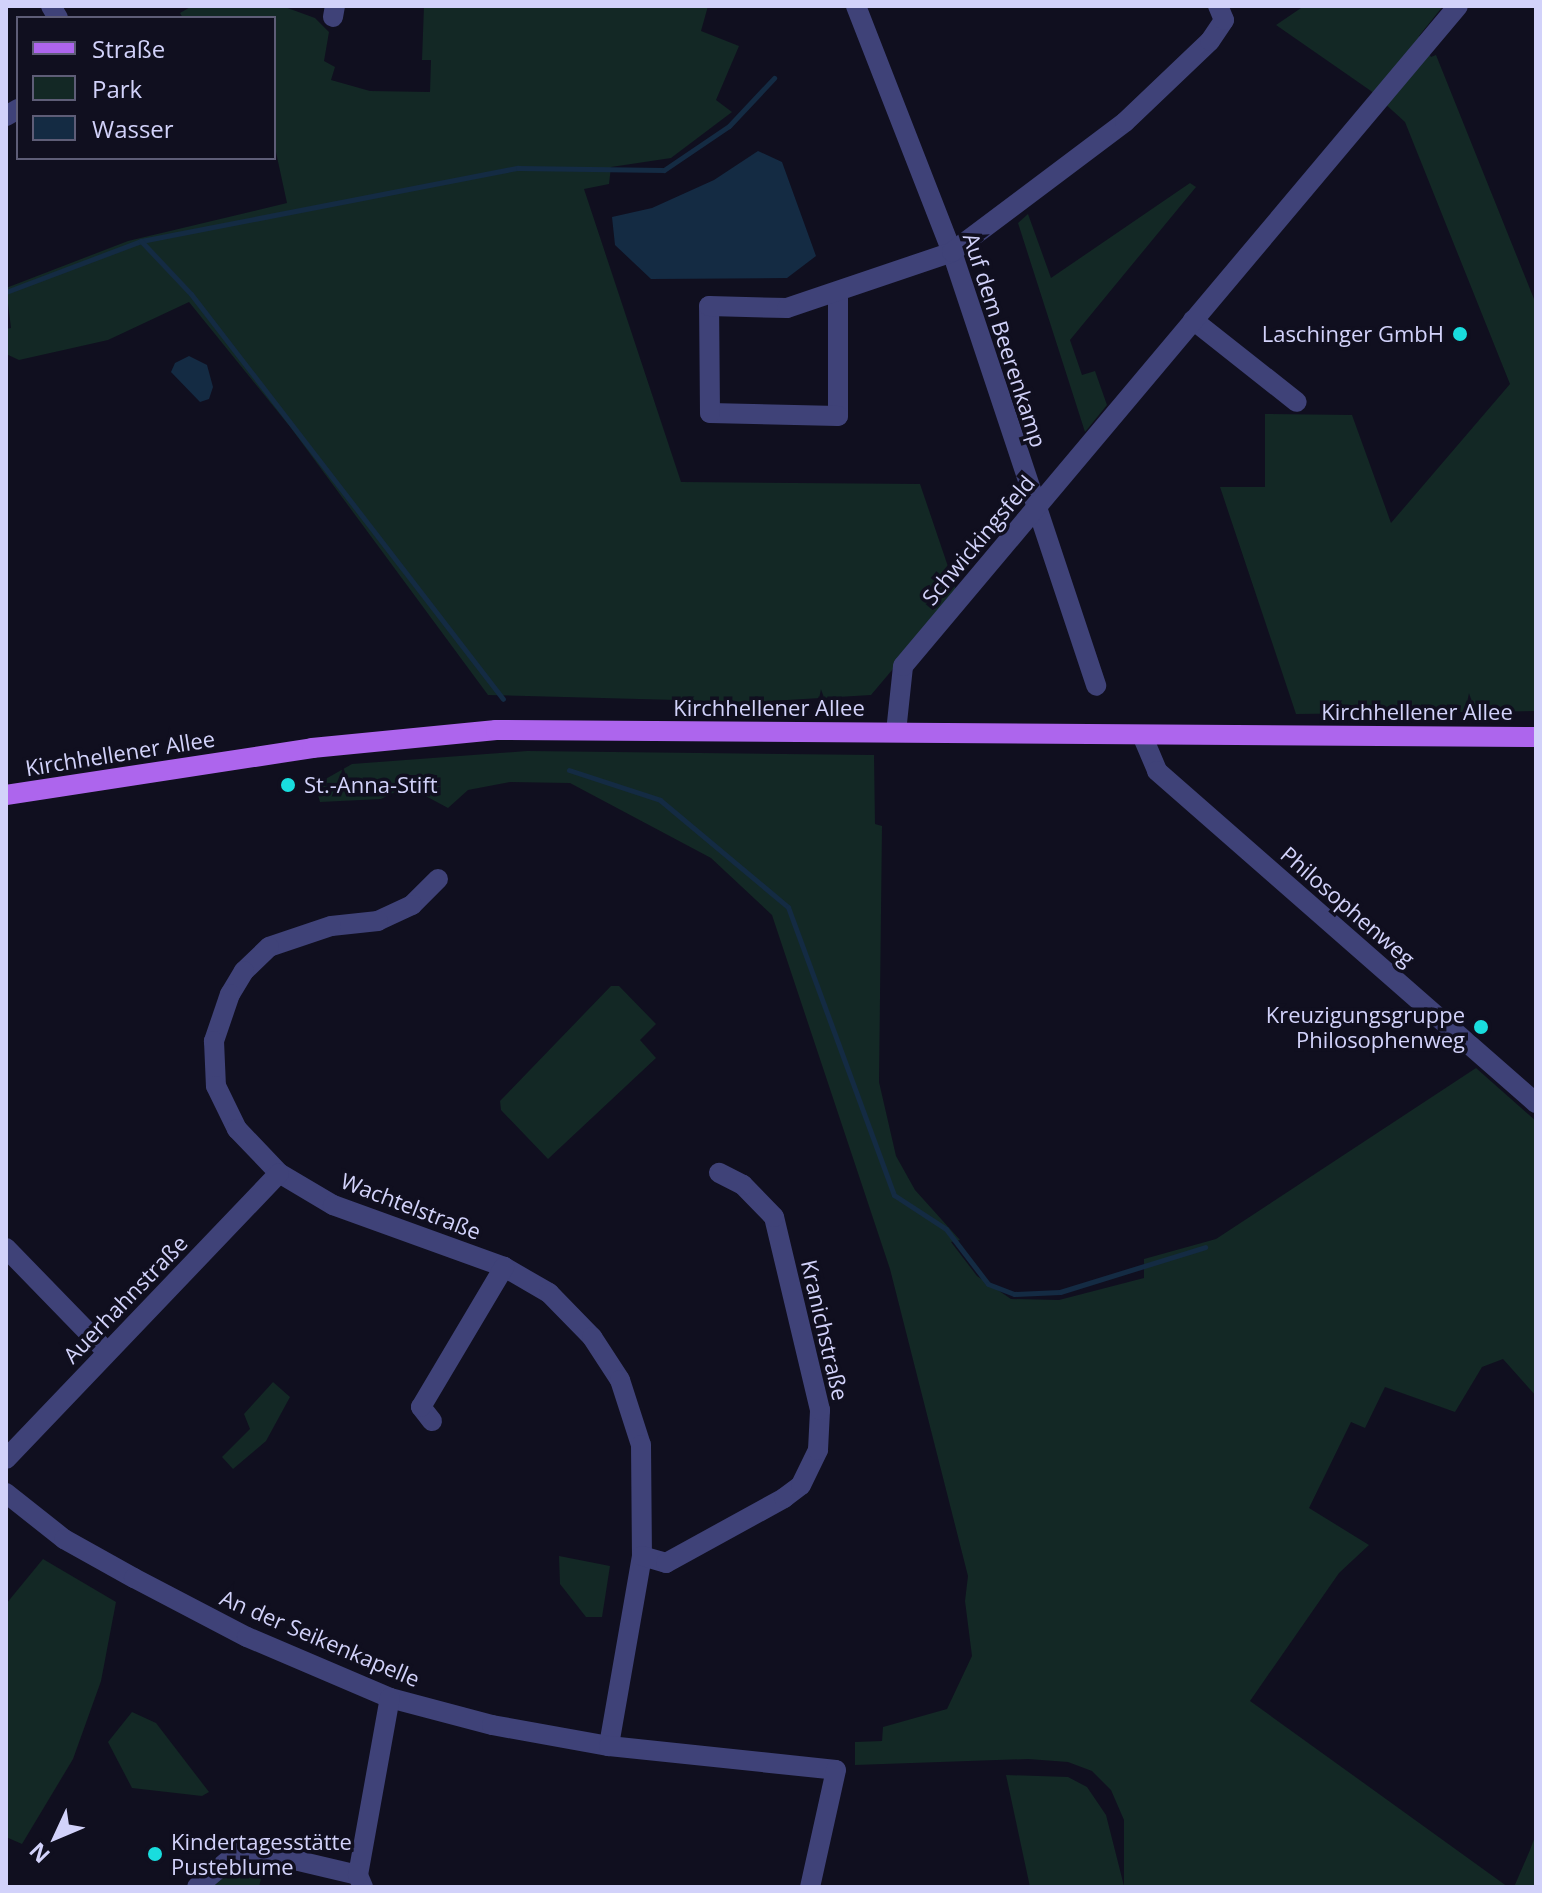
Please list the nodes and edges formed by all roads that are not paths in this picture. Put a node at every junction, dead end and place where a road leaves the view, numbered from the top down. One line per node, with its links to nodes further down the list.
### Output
1 (1218, 6): 4 (street)
2 (1458, 6): 6 (street, Schwickingsfeld)
3 (863, 8): 4 (street, Auf dem Beerenkamp)
4 (952, 252): 5 (street); 8 (street, Auf dem Beerenkamp)
5 (838, 293): 5 (street)
6 (1193, 320): 7 (street); 8 (street, Schwickingsfeld)
7 (1297, 402)
8 (1036, 511): 9 (street, Auf dem Beerenkamp); 10 (street, Schwickingsfeld)
9 (1096, 686)
10 (896, 732): 11 (main road, Kirchhellener Allee); 13 (main road, Kirchhellener Allee)
11 (1142, 735): 12 (main road, Kirchhellener Allee); 15 (street, Philosophenweg)
12 (1536, 737)
13 (6, 795)
14 (438, 879): 16 (street, Wachtelstraße)
15 (1536, 1103)
16 (279, 1173): 19 (street, Wachtelstraße); 20 (street, Auerhahnstraße)
17 (719, 1173): 24 (street, Kranichstraße)
18 (6, 1248): 20 (street)
19 (504, 1267): 21 (street); 24 (street, Wachtelstraße)
20 (107, 1352): 22 (street, Auerhahnstraße)
21 (432, 1421)
22 (6, 1459)
23 (6, 1493): 25 (street, An der Seikenkapelle)
24 (642, 1556): 26 (street, Wachtelstraße)
25 (390, 1698): 26 (street, An der Seikenkapelle); 27 (street)
26 (609, 1746): 29 (street, An der Seikenkapelle)
27 (361, 1881): 28 (street)
28 (197, 1887)
29 (810, 1887)

